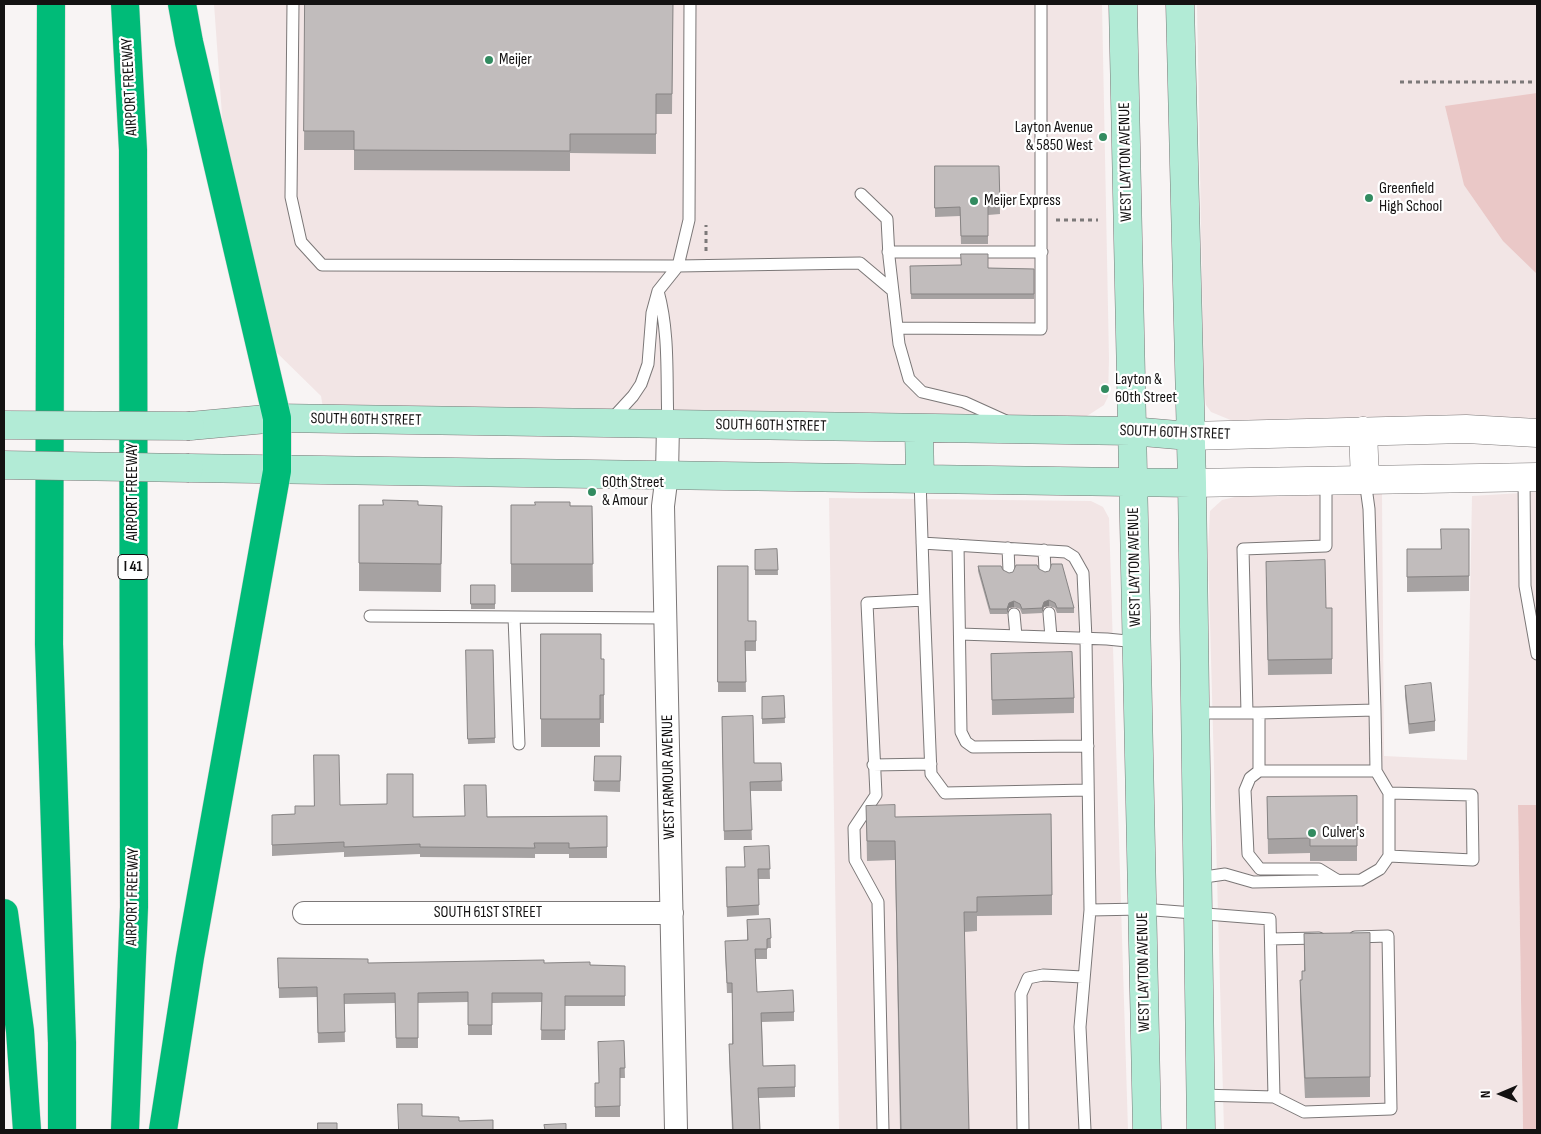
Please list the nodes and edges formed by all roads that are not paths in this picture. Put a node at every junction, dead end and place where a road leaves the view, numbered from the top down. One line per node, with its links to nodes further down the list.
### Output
1 (51, 4): 81 (highway)
2 (125, 4): 82 (highway, AIRPORT FREEWAY / I 41)
3 (182, 4): 16 (highway)
4 (293, 4): 12 (lane)
5 (690, 4): 12 (lane)
6 (1041, 4): 11 (lane)
7 (1123, 4): 22 (main road, WEST LAYTON AVENUE)
8 (1180, 4): 25 (main road)
9 (861, 194): 10 (lane)
10 (888, 252): 11 (lane); 13 (lane)
11 (1042, 252): 15 (lane)
12 (678, 266): 13 (lane); 14 (lane)
13 (892, 290): 15 (lane)
14 (658, 291): 17 (lane); 18 (lane)
15 (898, 328): 21 (lane)
16 (277, 418): 17 (main road, SOUTH 60TH STREET); 19 (main road, SOUTH 60TH STREET, bridge); 27 (highway)
17 (608, 424): 18 (main road, SOUTH 60TH STREET)
18 (668, 424): 20 (main road, SOUTH 60TH STREET); 28 (street, WEST ARMOUR AVENUE)
19 (4, 425)
20 (919, 428): 21 (main road, SOUTH 60TH STREET); 30 (main road)
21 (1026, 430): 22 (main road, SOUTH 60TH STREET)
22 (1131, 431): 25 (main road, SOUTH 60TH STREET); 34 (main road, WEST LAYTON AVENUE)
23 (1363, 431): 24 (street, SOUTH 60TH STREET); 25 (street, SOUTH 60TH STREET); 32 (street)
24 (1537, 434)
25 (1189, 436): 33 (main road)
26 (4, 465): 27 (main road, bridge)
27 (276, 471): 28 (main road); 83 (highway)
28 (667, 474): 30 (main road); 48 (street, WEST ARMOUR AVENUE)
29 (1531, 477): 32 (street); 39 (lane)
30 (920, 479): 34 (main road); 35 (lane)
31 (1326, 480): 32 (street); 33 (street); 57 (lane)
32 (1364, 480): 55 (lane)
33 (1192, 483): 34 (main road); 56 (main road)
34 (1133, 484): 53 (main road, WEST LAYTON AVENUE)
35 (922, 543): 36 (lane); 43 (lane)
36 (958, 545): 37 (lane); 49 (lane)
37 (1008, 548): 38 (lane); 42 (lane)
38 (1044, 550): 41 (lane); 52 (lane)
39 (1525, 558): 40 (lane); 54 (lane)
40 (1537, 558)
41 (1045, 570)
42 (1010, 571)
43 (924, 600): 61 (lane); 62 (lane)
44 (1049, 613): 51 (lane)
45 (1014, 614): 50 (lane)
46 (370, 616): 47 (lane)
47 (514, 617): 48 (lane); 59 (lane)
48 (666, 618): 75 (street, WEST ARMOUR AVENUE)
49 (960, 634): 50 (lane); 60 (lane)
50 (1016, 636): 51 (lane)
51 (1051, 637): 52 (lane)
52 (1086, 639): 53 (lane); 60 (lane)
53 (1137, 642): 70 (main road, WEST LAYTON AVENUE)
54 (1537, 654)
55 (1375, 710): 58 (lane); 64 (lane)
56 (1195, 713): 57 (lane); 68 (main road)
57 (1247, 713): 58 (lane)
58 (1259, 713): 63 (lane)
59 (519, 744)
60 (1088, 746): 65 (lane)
61 (931, 764): 62 (lane); 65 (lane)
62 (873, 765): 85 (lane)
63 (1259, 771): 64 (lane); 69 (lane)
64 (1376, 771): 66 (lane)
65 (1087, 790): 71 (lane)
66 (1389, 793): 67 (lane); 67 (lane)
67 (1389, 856): 69 (lane)
68 (1197, 878): 69 (lane); 72 (main road)
69 (1337, 880)
70 (1142, 909): 71 (lane); 72 (lane); 88 (main road, WEST LAYTON AVENUE)
71 (1090, 910): 77 (lane)
72 (1198, 912): 76 (lane); 78 (main road)
73 (4, 913): 80 (highway)
74 (304, 913): 75 (street, SOUTH 61ST STREET)
75 (672, 913): 84 (street, WEST ARMOUR AVENUE)
76 (1271, 939): 79 (lane); 79 (lane)
77 (1083, 977): 86 (lane); 87 (lane)
78 (1200, 1095): 79 (lane); 89 (main road)
79 (1274, 1097)
80 (27, 1130)
81 (62, 1130)
82 (124, 1130)
83 (163, 1130)
84 (676, 1130)
85 (883, 1130)
86 (1023, 1130)
87 (1085, 1130)
88 (1147, 1130)
89 (1201, 1130)

